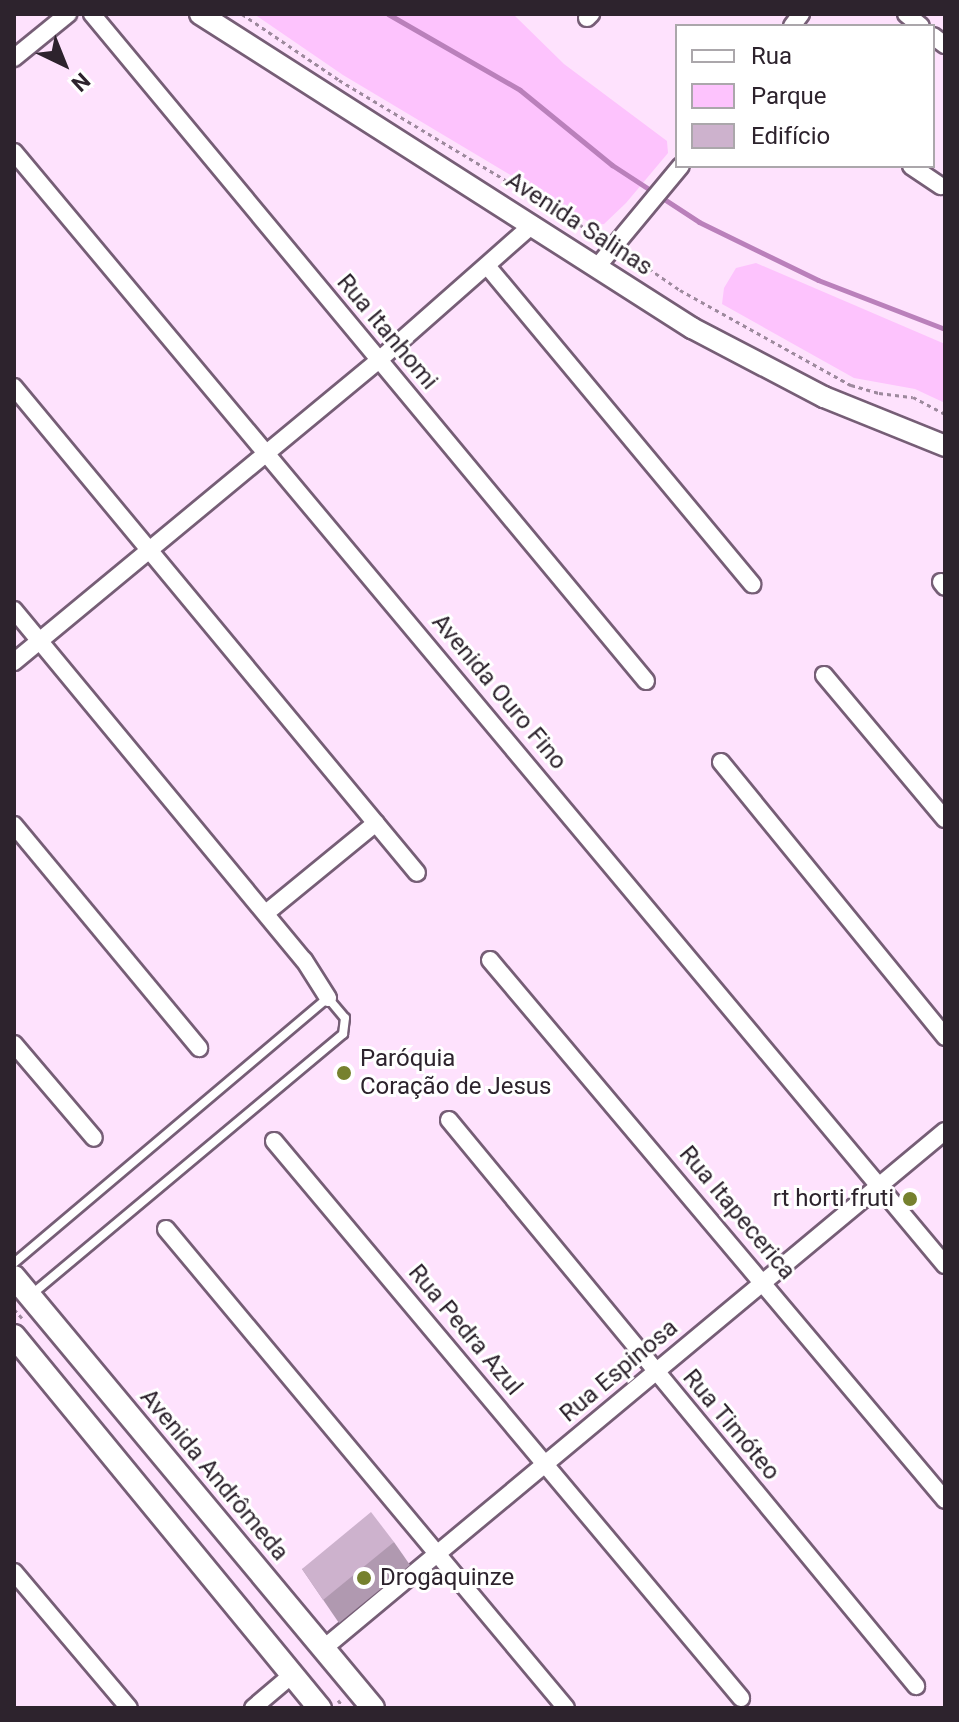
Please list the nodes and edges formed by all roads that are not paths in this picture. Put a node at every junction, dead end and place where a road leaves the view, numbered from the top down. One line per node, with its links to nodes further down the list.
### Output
1 (68, 14): 4 (street)
2 (92, 14): 12 (street, Rua Itanhomi)
3 (200, 14): 9 (street, Avenida Salinas)
4 (14, 58)
5 (14, 152): 15 (street, Avenida Ouro Fino)
6 (679, 168): 11 (street)
7 (914, 168): 8 (street)
8 (941, 186)
9 (533, 224): 10 (street); 11 (street, Avenida Salinas)
10 (488, 267): 12 (street); 17 (street)
11 (597, 267): 14 (street, Avenida Salinas)
12 (379, 360): 15 (street); 22 (street, Rua Itanhomi)
13 (14, 387): 16 (street)
14 (945, 446)
15 (267, 452): 16 (street); 38 (street, Avenida Ouro Fino)
16 (151, 549): 19 (street); 25 (street)
17 (752, 584)
18 (14, 610): 19 (street)
19 (39, 641): 20 (street); 28 (street)
20 (14, 662)
21 (824, 675): 24 (street)
22 (646, 681)
23 (721, 762): 31 (street)
24 (945, 819)
25 (376, 823): 27 (street); 28 (street)
26 (14, 825): 33 (street)
27 (417, 873)
28 (266, 913): 30 (street)
29 (490, 960): 43 (street, Rua Itapecerica)
30 (328, 998): 40 (lane); 44 (lane)
31 (945, 1037)
32 (14, 1044): 36 (street)
33 (199, 1048)
34 (449, 1120): 46 (street, Rua Timóteo)
35 (945, 1131): 38 (street, Rua Espinosa)
36 (94, 1138)
37 (274, 1141): 49 (street, Rua Pedra Azul)
38 (879, 1184): 41 (street, Avenida Ouro Fino); 43 (street, Rua Espinosa)
39 (166, 1229): 51 (street)
40 (14, 1263)
41 (945, 1265)
42 (14, 1277): 44 (main road, Avenida Andrômeda)
43 (763, 1282): 46 (street, Rua Espinosa); 50 (street, Rua Itapecerica)
44 (30, 1296): 47 (main road, Avenida Andrômeda)
45 (14, 1336): 48 (main road)
46 (655, 1372): 49 (street, Rua Espinosa); 55 (street, Rua Timóteo)
47 (119, 1401): 48 (main road); 53 (main road, Avenida Andrômeda)
48 (90, 1427): 54 (main road)
49 (546, 1463): 51 (street, Rua Espinosa); 56 (street, Rua Pedra Azul)
50 (945, 1500)
51 (437, 1555): 53 (street, Rua Espinosa); 61 (street)
52 (14, 1572): 57 (street)
53 (324, 1648): 60 (main road, Avenida Andrômeda)
54 (293, 1674): 58 (street); 59 (main road)
55 (916, 1686)
56 (741, 1698)
57 (129, 1708)
58 (253, 1708)
59 (320, 1708)
60 (373, 1708)
61 (566, 1708)

